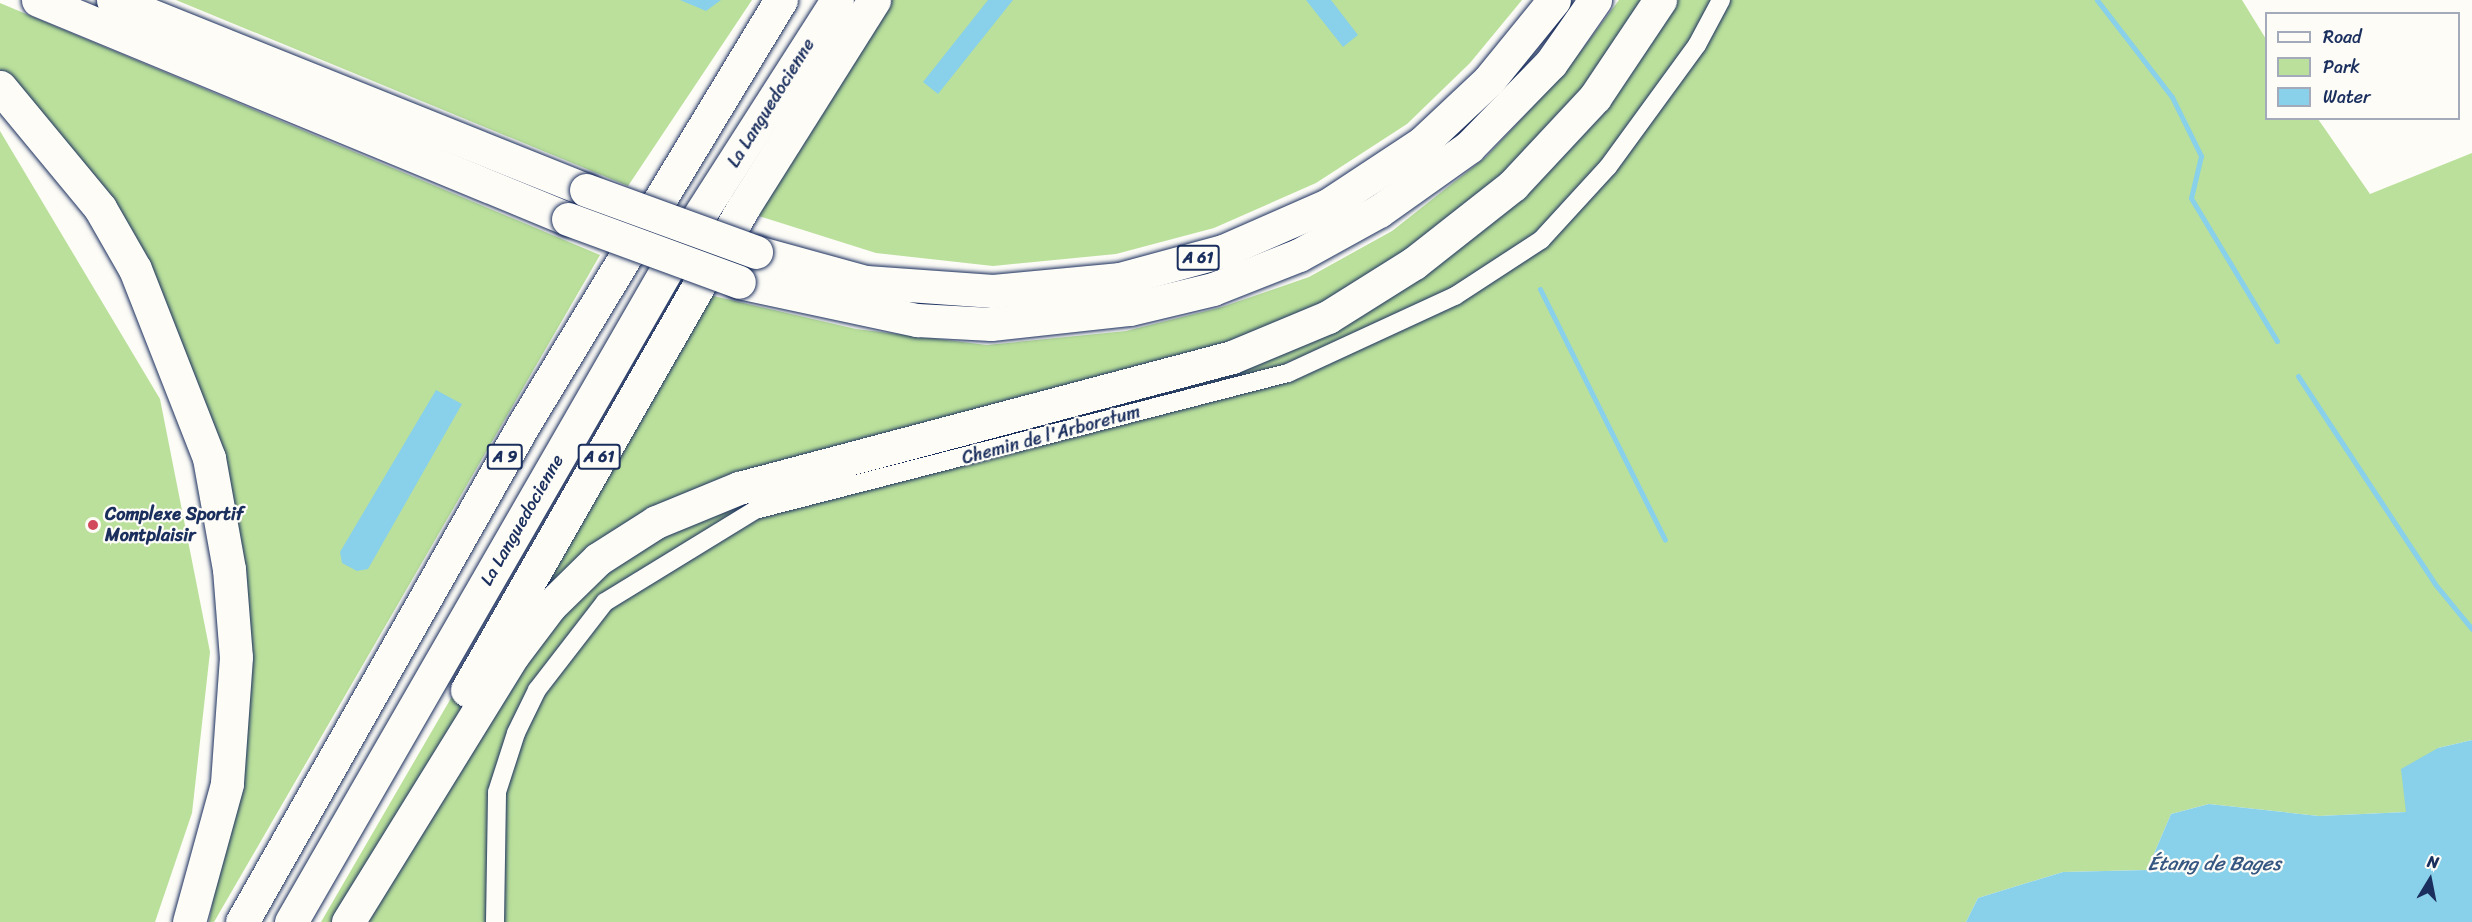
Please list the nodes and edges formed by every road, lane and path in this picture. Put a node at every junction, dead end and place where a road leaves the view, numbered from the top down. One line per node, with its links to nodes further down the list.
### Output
1 (38, 0): 7 (highway, A 61, bridge)
2 (113, 0): 6 (highway, A 61, bridge)
3 (781, 0): 12 (highway, A 9)
4 (837, 0): 13 (highway, La Languedocienne / A 9)
5 (874, 0): 14 (highway, A 61)
6 (1554, 0)
7 (1595, 0)
8 (1660, 0): 15 (highway)
9 (1720, 0): 16 (street, Chemin de l'Arboretum)
10 (0, 87): 11 (highway)
11 (189, 922)
12 (242, 922)
13 (291, 922)
14 (338, 922)
15 (348, 922)
16 (495, 922)

